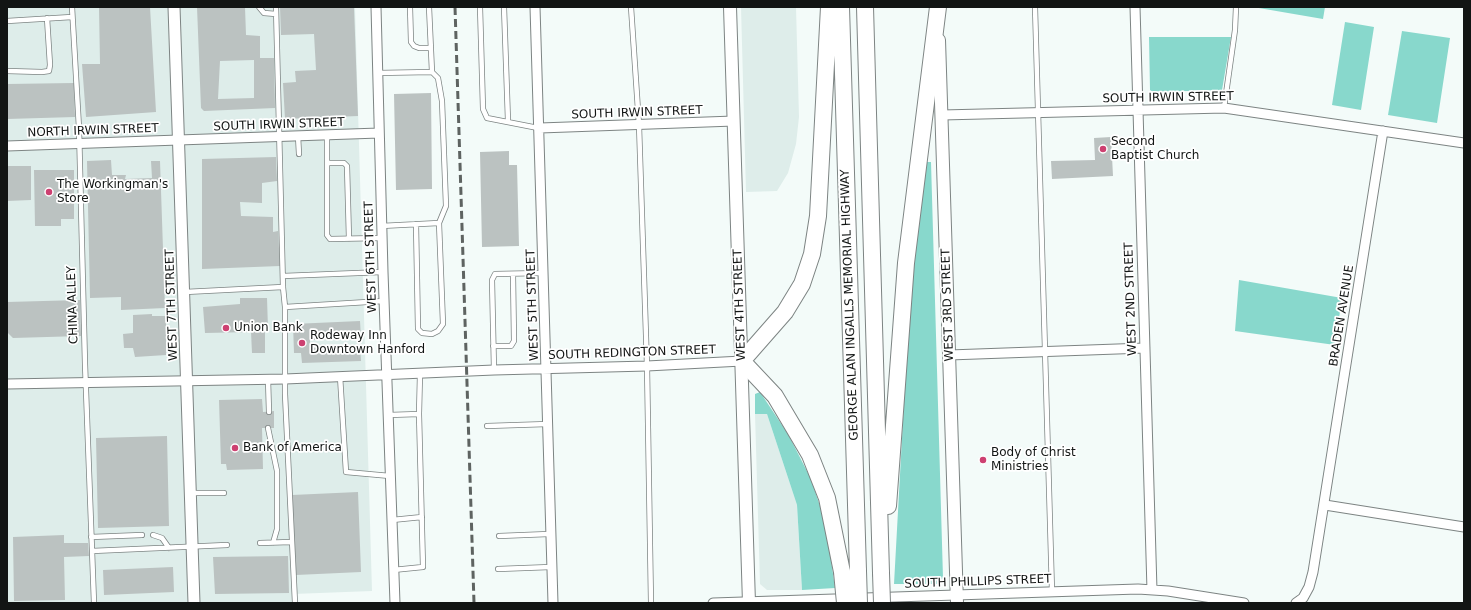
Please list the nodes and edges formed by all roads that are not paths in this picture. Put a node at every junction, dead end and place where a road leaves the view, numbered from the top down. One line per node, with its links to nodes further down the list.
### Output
1 (72, 7): 21 (lane, CHINA ALLEY)
2 (174, 7): 41 (street, WEST 7TH STREET)
3 (259, 7): 20 (lane)
4 (276, 7): 20 (lane)
5 (376, 7): 27 (street, WEST 6TH STREET)
6 (410, 7): 24 (lane)
7 (429, 7): 24 (lane)
8 (480, 7): 32 (lane)
9 (504, 7): 32 (lane)
10 (535, 7): 35 (street, WEST 5TH STREET)
11 (631, 7): 34 (lane)
12 (730, 7): 33 (main road, WEST 4TH STREET)
13 (830, 7): 64 (highway)
14 (841, 7): 118 (highway, GEORGE ALAN INGALLS MEMORIAL HIGHWAY, bridge)
15 (865, 7): 104 (highway, GEORGE ALAN INGALLS MEMORIAL HIGHWAY)
16 (938, 7): 31 (main road, WEST 3RD STREET); 104 (highway)
17 (1035, 7): 30 (lane)
18 (1135, 7): 29 (street, WEST 2ND STREET)
19 (1236, 7): 28 (lane)
20 (276, 14): 40 (lane)
21 (72, 17): 22 (lane); 42 (lane, CHINA ALLEY)
22 (47, 18): 23 (lane); 25 (lane)
23 (7, 21)
24 (431, 48): 26 (lane)
25 (7, 71)
26 (432, 72): 27 (lane); 47 (lane)
27 (377, 73): 37 (street, WEST 6TH STREET)
28 (1224, 108): 29 (street, SOUTH IRWIN STREET); 36 (street, SOUTH IRWIN STREET)
29 (1137, 109): 30 (street, SOUTH IRWIN STREET); 61 (street, WEST 2ND STREET)
30 (1037, 112): 31 (street, SOUTH IRWIN STREET); 62 (lane)
31 (942, 115): 63 (main road, WEST 3RD STREET)
32 (508, 121): 35 (lane)
33 (734, 121): 34 (street, SOUTH IRWIN STREET); 64 (main road, WEST 4TH STREET)
34 (640, 125): 35 (street, SOUTH IRWIN STREET); 65 (lane)
35 (540, 128): 53 (street, WEST 5TH STREET)
36 (1383, 131): 43 (street, SOUTH IRWIN STREET); 85 (street, BRADEN AVENUE)
37 (379, 133): 39 (street, SOUTH IRWIN STREET); 49 (street, WEST 6TH STREET)
38 (298, 136): 39 (street, SOUTH IRWIN STREET); 40 (street, SOUTH IRWIN STREET); 45 (lane)
39 (327, 136): 46 (lane)
40 (280, 137): 41 (street, SOUTH IRWIN STREET); 55 (lane)
41 (179, 140): 42 (street, NORTH IRWIN STREET); 57 (street, WEST 7TH STREET)
42 (79, 143): 44 (street, NORTH IRWIN STREET); 74 (lane, CHINA ALLEY)
43 (1464, 143)
44 (7, 146)
45 (299, 154)
46 (327, 162): 51 (lane); 51 (lane)
47 (439, 223): 48 (lane); 48 (lane)
48 (416, 224): 49 (lane)
49 (381, 226): 50 (street, WEST 6TH STREET)
50 (382, 238): 51 (lane); 52 (street, WEST 6TH STREET)
51 (349, 239)
52 (383, 272): 55 (lane); 58 (street, WEST 6TH STREET)
53 (544, 273): 54 (lane); 66 (street, WEST 5TH STREET)
54 (513, 274): 60 (lane); 60 (lane)
55 (283, 276): 56 (lane)
56 (283, 287): 57 (lane); 59 (lane)
57 (185, 292): 73 (street, WEST 7TH STREET)
58 (384, 301): 59 (lane); 69 (street, WEST 6TH STREET)
59 (285, 307): 72 (lane)
60 (493, 346): 67 (lane)
61 (1145, 348): 62 (street); 105 (street, WEST 2ND STREET)
62 (1045, 352): 63 (street); 106 (lane)
63 (949, 355): 107 (main road, WEST 3RD STREET)
64 (742, 361): 65 (street, SOUTH REDINGTON STREET); 108 (main road, WEST 4TH STREET); 117 (highway, bridge)
65 (647, 366): 66 (street, SOUTH REDINGTON STREET); 115 (lane)
66 (547, 368): 67 (street, SOUTH REDINGTON STREET); 79 (street, WEST 5TH STREET)
67 (494, 370): 68 (street, SOUTH REDINGTON STREET)
68 (420, 374): 69 (street, SOUTH REDINGTON STREET); 77 (lane)
69 (387, 375): 70 (street, SOUTH REDINGTON STREET); 78 (street, WEST 6TH STREET)
70 (340, 376): 72 (street, SOUTH REDINGTON STREET); 82 (lane)
71 (268, 379): 72 (street, SOUTH REDINGTON STREET); 73 (street, SOUTH REDINGTON STREET); 76 (lane)
72 (285, 379): 94 (lane)
73 (188, 380): 74 (street, SOUTH REDINGTON STREET); 83 (street, WEST 7TH STREET)
74 (86, 382): 75 (street, SOUTH REDINGTON STREET); 93 (lane, CHINA ALLEY)
75 (7, 384)
76 (268, 412)
77 (419, 414): 78 (lane); 86 (lane)
78 (389, 415): 82 (street, WEST 6TH STREET)
79 (548, 424): 80 (lane); 89 (street, WEST 5TH STREET)
80 (488, 426)
81 (268, 428): 96 (lane)
82 (390, 476): 87 (street, WEST 6TH STREET)
83 (191, 493): 84 (lane); 98 (street, WEST 7TH STREET)
84 (224, 493)
85 (1325, 505): 88 (street); 121 (street)
86 (422, 518): 87 (lane); 103 (lane)
87 (392, 520): 103 (street, WEST 6TH STREET)
88 (1464, 527)
89 (549, 534): 92 (lane); 101 (street, WEST 5TH STREET)
90 (142, 535): 93 (lane)
91 (153, 535): 99 (lane)
92 (499, 536)
93 (92, 537): 100 (lane, CHINA ALLEY)
94 (291, 542): 96 (lane); 112 (lane)
95 (260, 543): 96 (lane)
96 (273, 543)
97 (227, 545): 98 (lane)
98 (192, 546): 99 (lane); 111 (street, WEST 7TH STREET)
99 (169, 548): 100 (lane)
100 (92, 551): 110 (lane, CHINA ALLEY)
101 (551, 567): 102 (lane); 114 (street, WEST 5TH STREET)
102 (498, 569)
103 (393, 570): 113 (street, WEST 6TH STREET)
104 (881, 570): 119 (highway, GEORGE ALAN INGALLS MEMORIAL HIGHWAY, bridge)
105 (1152, 590): 106 (street, SOUTH PHILLIPS STREET); 120 (street, SOUTH PHILLIPS STREET)
106 (1052, 591): 107 (street, SOUTH PHILLIPS STREET)
107 (957, 599): 109 (street, SOUTH PHILLIPS STREET)
108 (749, 602): 109 (street, SOUTH PHILLIPS STREET); 116 (street, SOUTH PHILLIPS STREET)
109 (775, 602)
110 (94, 603)
111 (194, 603)
112 (295, 603)
113 (394, 603)
114 (553, 603)
115 (651, 603)
116 (713, 603)
117 (845, 603)
118 (859, 603)
119 (882, 603)
120 (1244, 603)
121 (1296, 603)

